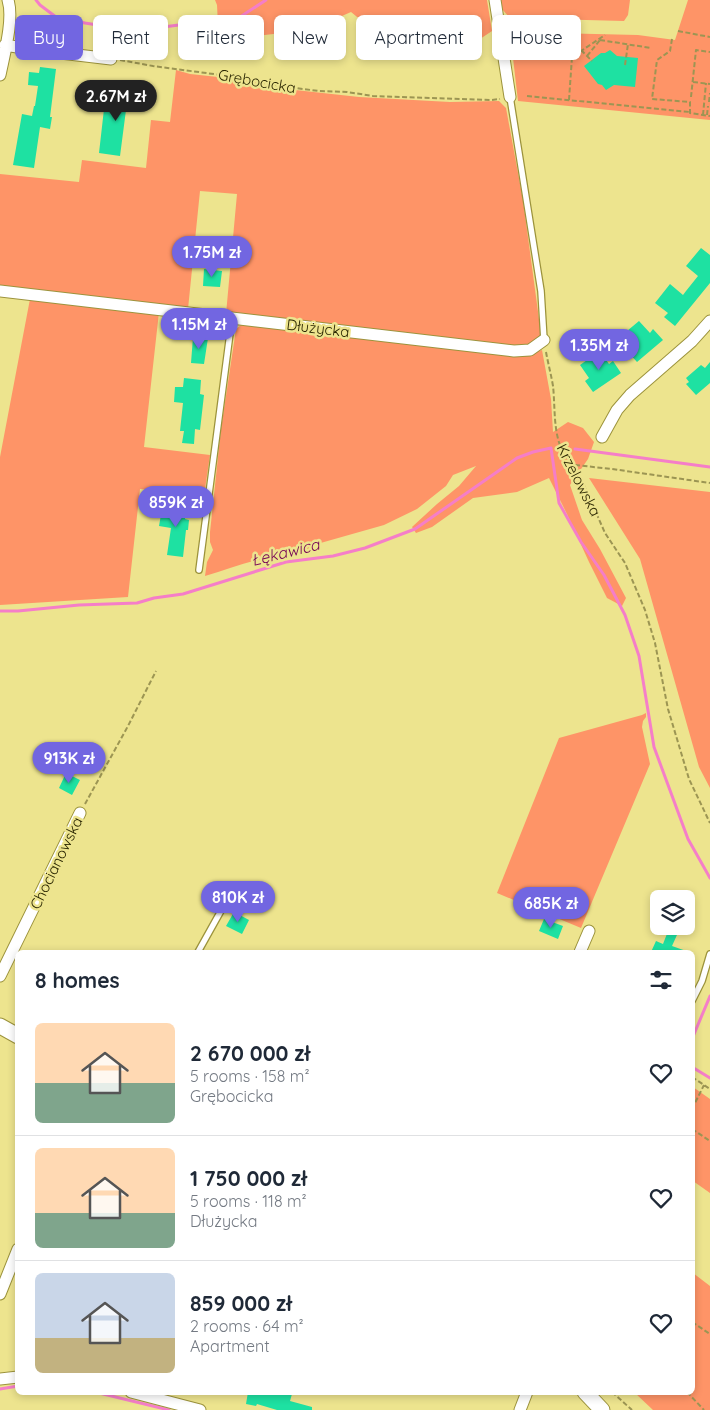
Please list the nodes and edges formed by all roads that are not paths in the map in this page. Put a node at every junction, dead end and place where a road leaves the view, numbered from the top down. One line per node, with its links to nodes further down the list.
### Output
1 (8, 0): 3 (street)
2 (495, 0): 6 (street)
3 (5, 45): 4 (street); 5 (street)
4 (93, 57)
5 (0, 75)
6 (510, 98): 10 (lane)
7 (0, 291): 8 (street, Dłużycka)
8 (232, 318): 10 (street, Dłużycka); 12 (lane)
9 (710, 321): 11 (street)
10 (544, 340)
11 (602, 437)
12 (199, 570)
13 (80, 813): 19 (street, Chocianowska)
14 (222, 909): 16 (lane)
15 (589, 931): 17 (street)
16 (199, 950)
17 (581, 950)
18 (710, 954): 20 (lane)
19 (0, 976)
20 (695, 995)
21 (0, 1026): 22 (street)
22 (15, 1034)
23 (15, 1256): 24 (street)
24 (0, 1294)
25 (15, 1377): 26 (street)
26 (0, 1379)
27 (142, 1395): 30 (street)
28 (526, 1395): 31 (street)
29 (588, 1395): 32 (street)
30 (200, 1410)
31 (520, 1410)
32 (602, 1410)

